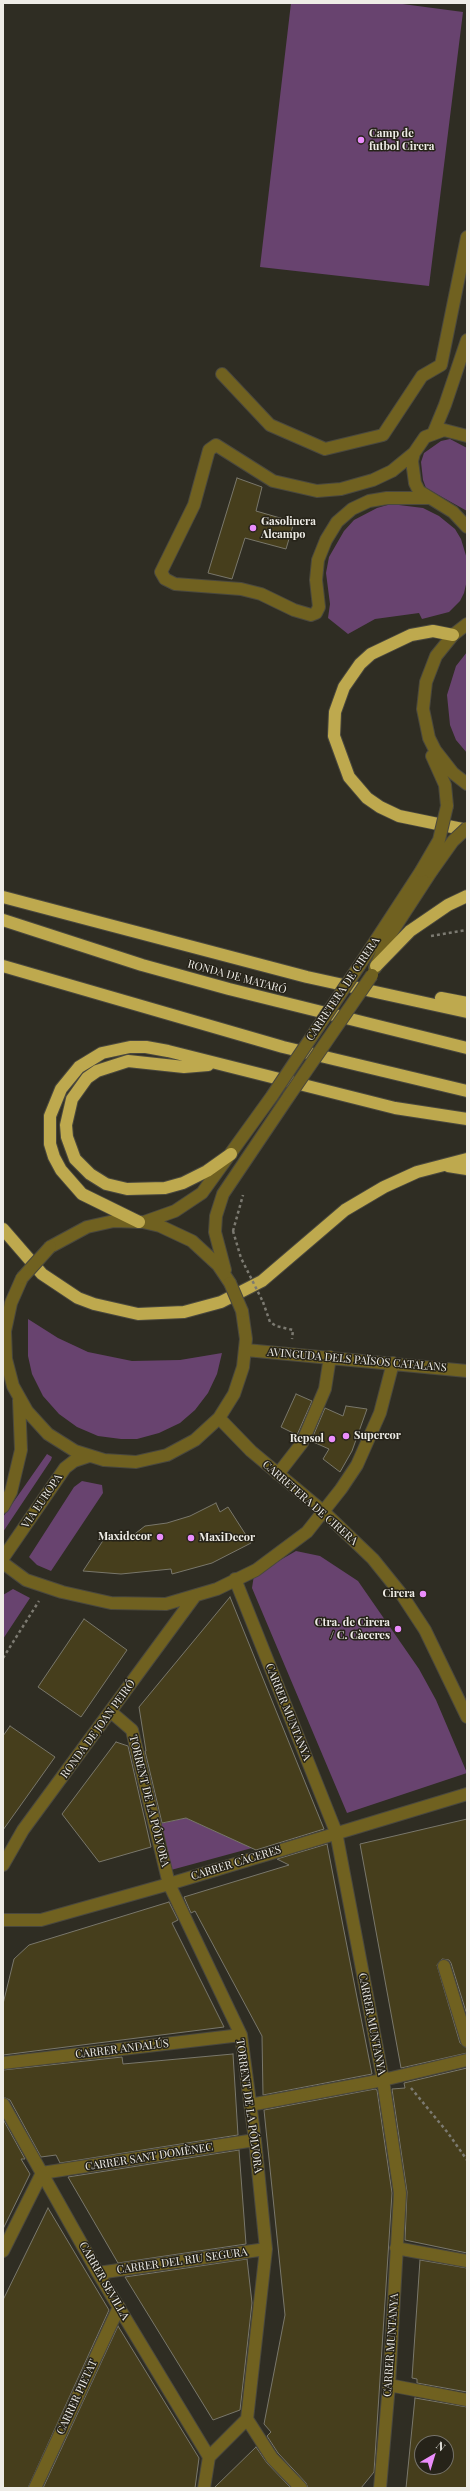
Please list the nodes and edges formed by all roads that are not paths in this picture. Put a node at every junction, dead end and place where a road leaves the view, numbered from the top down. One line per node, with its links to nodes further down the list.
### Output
1 (467, 237): 3 (street)
2 (467, 340): 4 (street)
3 (222, 374)
4 (432, 434): 5 (street); 6 (street)
5 (467, 436)
6 (414, 453): 7 (street); 7 (street)
7 (429, 498): 8 (street)
8 (467, 528)
9 (467, 624): 10 (street, CARRETERA DE CIRERA)
10 (453, 635): 11 (street, CARRETERA DE CIRERA); 13 (highway)
11 (423, 709): 12 (street); 14 (street, CARRETERA DE CIRERA, bridge)
12 (467, 784)
13 (467, 829): 14 (street, CARRETERA DE CIRERA, bridge)
14 (426, 872): 19 (street, CARRETERA DE CIRERA); 27 (street, CARRETERA DE CIRERA, bridge)
15 (467, 896): 19 (highway)
16 (3, 897): 20 (highway)
17 (3, 920): 23 (highway, RONDA DE MATARÓ)
18 (3, 966): 25 (highway)
19 (374, 970): 33 (street, CARRETERA DE CIRERA, bridge)
20 (307, 977): 21 (highway); 22 (highway)
21 (467, 1003)
22 (467, 1012)
23 (467, 1048)
24 (216, 1064): 26 (highway); 27 (highway); 31 (highway)
25 (467, 1091)
26 (467, 1120)
27 (231, 1154): 31 (street, CARRETERA DE CIRERA)
28 (467, 1159): 29 (highway)
29 (443, 1165): 30 (highway); 32 (highway)
30 (467, 1169)
31 (141, 1222): 33 (street); 38 (street, bridge)
32 (3, 1229)
33 (230, 1281): 34 (street, bridge)
34 (246, 1350): 35 (street, AVINGUDA DELS PAÏSOS CATALANS); 39 (street)
35 (330, 1357): 36 (street, AVINGUDA DELS PAÏSOS CATALANS); 41 (street)
36 (392, 1363): 37 (street, AVINGUDA DELS PAÏSOS CATALANS); 43 (street)
37 (467, 1371)
38 (19, 1398): 40 (street); 42 (street)
39 (219, 1418): 40 (street); 41 (street, CARRETERA DE CIRERA)
40 (89, 1456): 44 (street, VIA EUROPA)
41 (278, 1474): 43 (street, CARRETERA DE CIRERA)
42 (3, 1507)
43 (324, 1512): 46 (street); 49 (street, CARRETERA DE CIRERA)
44 (3, 1558)
45 (3, 1563): 47 (street)
46 (235, 1579): 47 (street); 51 (street, CARRER MUNTANYA)
47 (195, 1596): 48 (street, RONDA DE JOAN PEIRÓ)
48 (111, 1712): 52 (street, RONDA DE JOAN PEIRÓ); 53 (street, TORRENT DE LA PÓLVORA)
49 (467, 1717)
50 (467, 1794): 51 (street, CARRER CÀCERES)
51 (336, 1832): 53 (street, CARRER CÀCERES); 60 (street, CARRER MUNTANYA)
52 (3, 1865)
53 (169, 1884): 54 (street, CARRER CÀCERES); 56 (street, TORRENT DE LA PÓLVORA)
54 (3, 1920)
55 (444, 1966): 57 (street)
56 (241, 2035): 59 (street, CARRER ANDALÚS); 62 (street, TORRENT DE LA PÓLVORA)
57 (467, 2041)
58 (467, 2060): 60 (street)
59 (3, 2064)
60 (383, 2080): 62 (street); 66 (street, CARRER MUNTANYA)
61 (3, 2104): 64 (street, CARRER SEVILLA)
62 (250, 2105): 63 (street, TORRENT DE LA PÓLVORA)
63 (255, 2140): 64 (street, CARRER SANT DOMÈNEC); 65 (street, TORRENT DE LA PÓLVORA)
64 (42, 2173): 67 (street); 69 (street, CARRER SEVILLA)
65 (266, 2248): 69 (street, CARRER DEL RIU SEGURA); 73 (street, TORRENT DE LA PÓLVORA)
66 (396, 2248): 68 (street); 71 (street, CARRER MUNTANYA)
67 (3, 2252)
68 (467, 2261)
69 (98, 2273): 70 (street, CARRER SEVILLA)
70 (119, 2307): 74 (street, CARRER SEVILLA); 75 (street, CARRER PIETAT)
71 (389, 2385): 72 (street); 78 (street, CARRER MUNTANYA)
72 (467, 2400)
73 (247, 2419): 74 (street); 77 (street)
74 (209, 2457): 76 (street)
75 (36, 2488)
76 (204, 2488)
77 (301, 2488)
78 (380, 2488)

